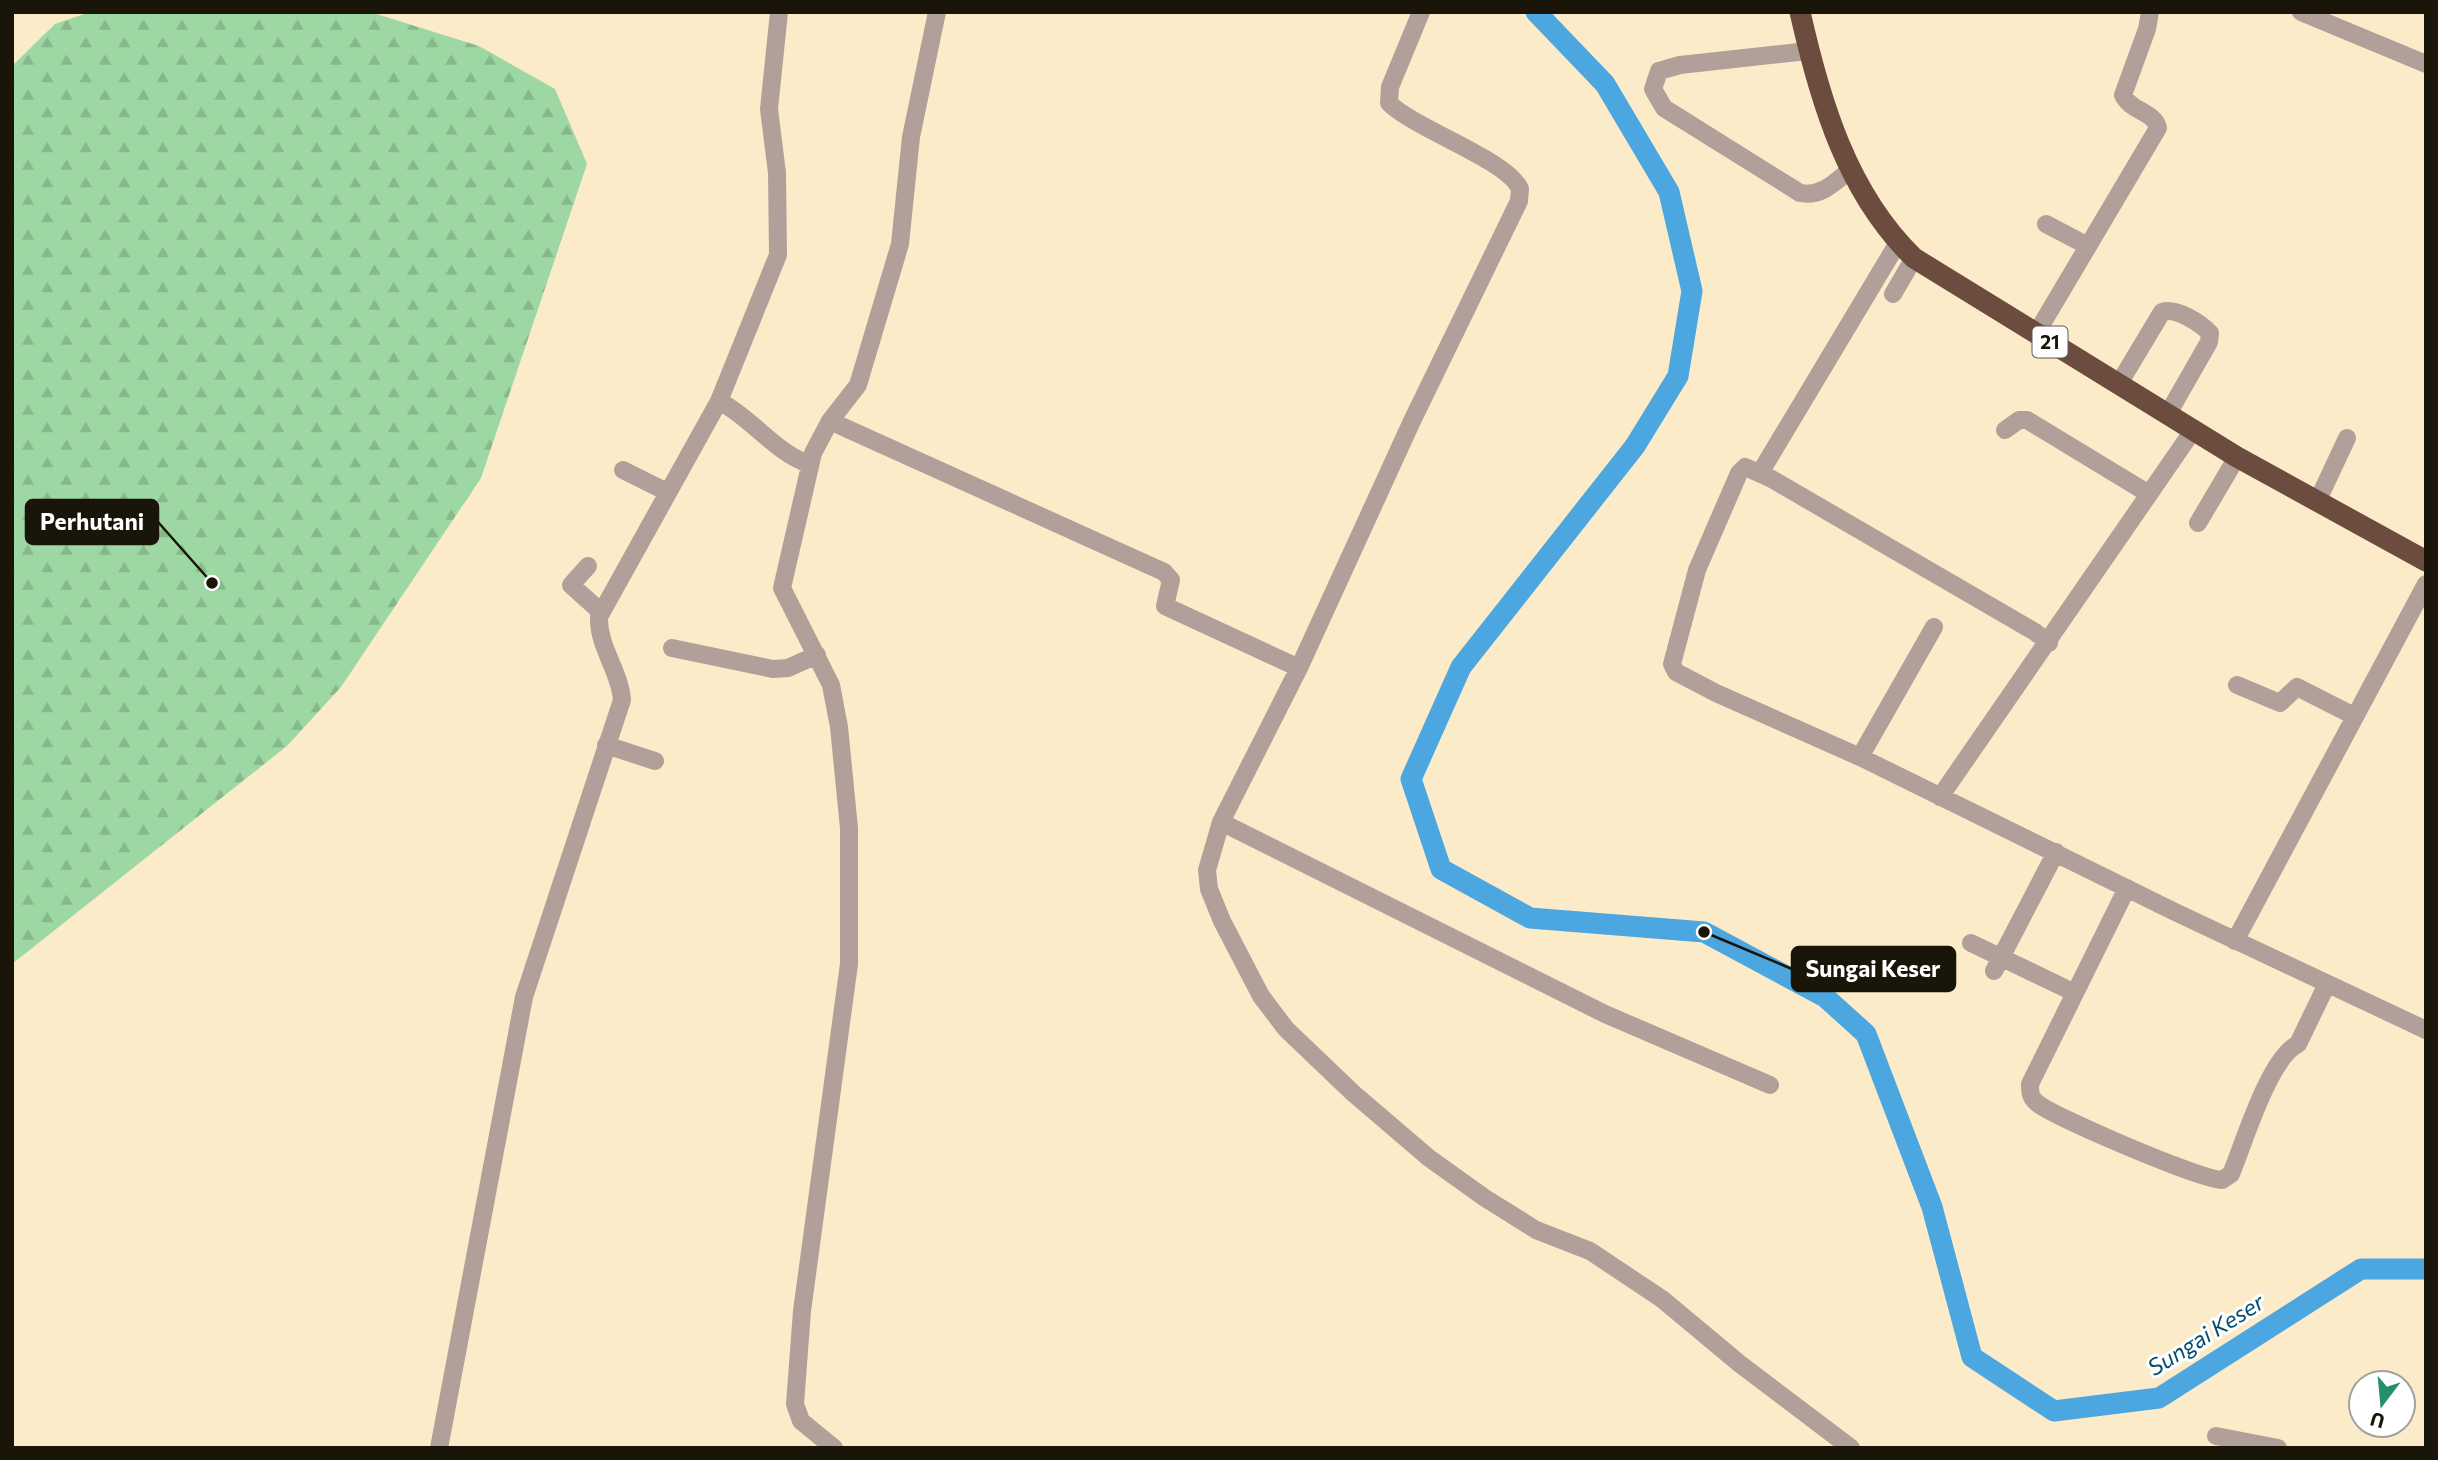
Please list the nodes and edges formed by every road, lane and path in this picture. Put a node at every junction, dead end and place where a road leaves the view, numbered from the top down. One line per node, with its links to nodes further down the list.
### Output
1 (779, 12): 17 (street)
2 (937, 12): 19 (street)
3 (1421, 12): 39 (street)
4 (1800, 12): 7 (highway, 21)
5 (2150, 12): 12 (street)
6 (2301, 12): 8 (street)
7 (1808, 51): 9 (highway, 21); 9 (street)
8 (2426, 64)
9 (1851, 169): 11 (highway, 21)
10 (2046, 224): 12 (street)
11 (1899, 241): 13 (highway, 21); 26 (street)
12 (2086, 245): 15 (street)
13 (1914, 258): 14 (street); 15 (highway, 21)
14 (1893, 294)
15 (2036, 334): 16 (highway, 21)
16 (2120, 382): 18 (highway, 21); 18 (street)
17 (721, 402): 24 (street); 27 (street)
18 (2169, 412): 20 (highway, 21)
19 (833, 422): 24 (street); 39 (street)
20 (2194, 429): 23 (highway, 21); 28 (street)
21 (2005, 430): 28 (street)
22 (2347, 438): 29 (street)
23 (2237, 457): 29 (highway, 21); 30 (street)
24 (809, 464): 38 (street)
25 (623, 470): 27 (street)
26 (1760, 473): 36 (street); 43 (street)
27 (667, 492): 34 (street)
28 (2149, 494): 36 (street)
29 (2318, 500): 31 (highway, 21)
30 (2198, 523)
31 (2426, 561)
32 (588, 566): 34 (street)
33 (2426, 584): 41 (street)
34 (601, 612): 42 (street)
35 (1934, 627): 43 (street)
36 (2049, 643): 45 (street)
37 (672, 648): 38 (street)
38 (817, 655): 58 (street)
39 (1299, 668): 46 (street)
40 (2237, 685): 41 (street)
41 (2354, 716): 49 (street)
42 (606, 745): 44 (street); 57 (street)
43 (1860, 757): 45 (street)
44 (654, 761)
45 (1940, 797): 47 (street)
46 (1221, 822): 55 (street); 59 (street)
47 (2056, 852): 48 (street); 51 (street)
48 (2127, 888): 49 (street); 53 (street)
49 (2235, 941): 52 (street)
50 (1970, 943): 51 (street)
51 (1997, 964): 53 (street)
52 (2327, 984): 53 (street); 54 (street)
53 (2076, 993)
54 (2426, 1030)
55 (1770, 1085)
56 (2216, 1436): 60 (street)
57 (439, 1448)
58 (834, 1448)
59 (1851, 1448)
60 (2278, 1448)

